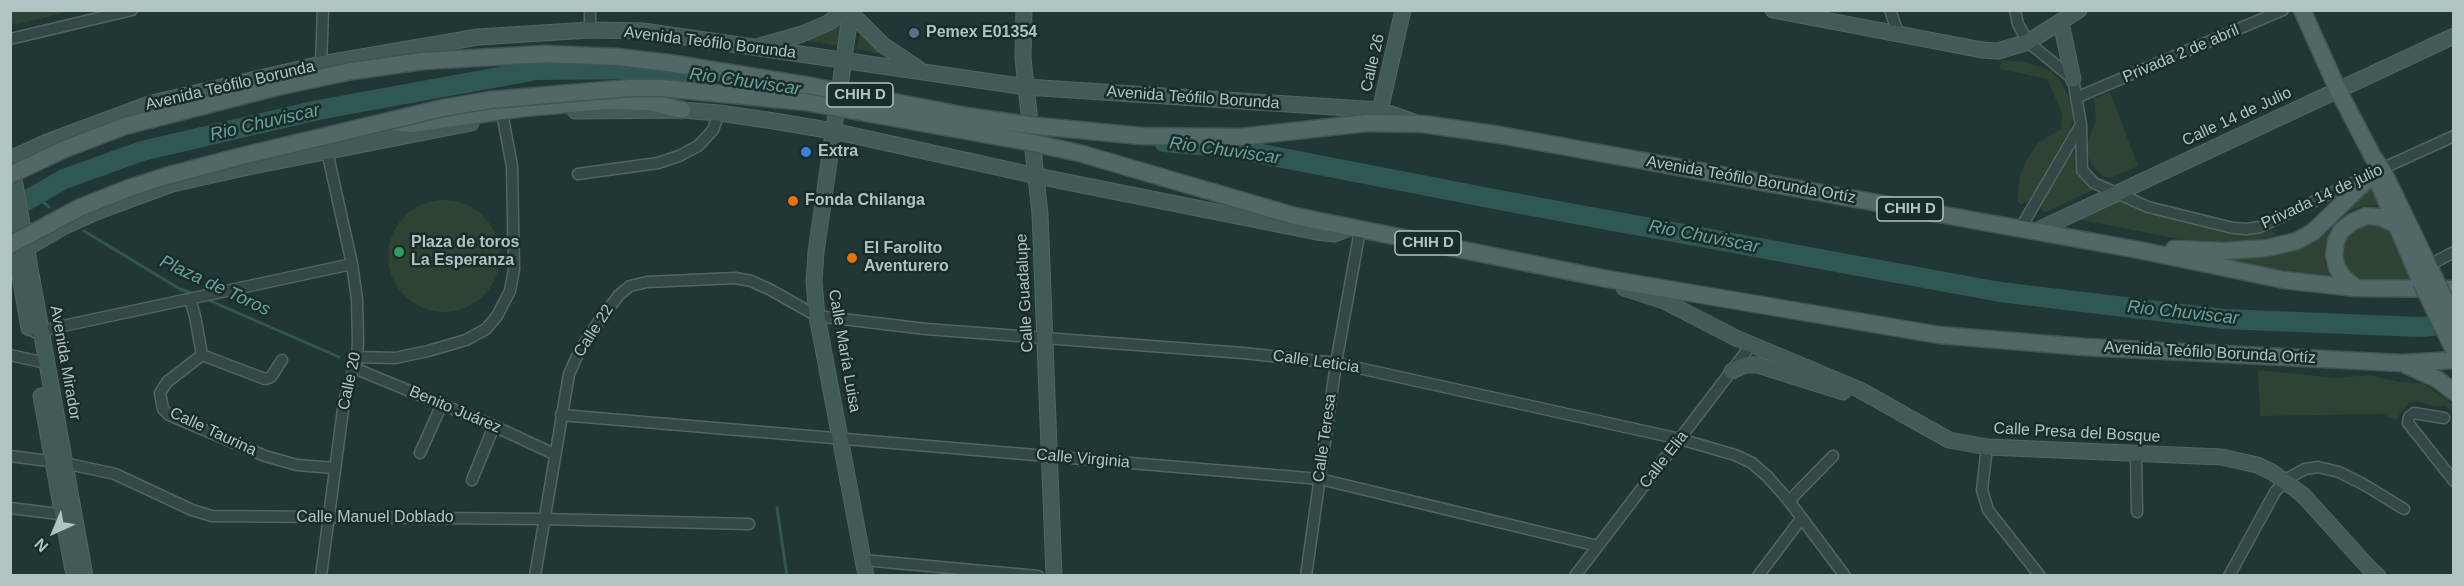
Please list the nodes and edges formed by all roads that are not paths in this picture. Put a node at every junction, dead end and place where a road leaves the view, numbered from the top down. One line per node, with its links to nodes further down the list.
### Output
1 (132, 10): 17 (street)
2 (323, 10): 21 (street)
3 (590, 10): 14 (street)
4 (1024, 10): 24 (main road, Calle Guadalupe)
5 (1403, 10): 30 (main road, Calle 26)
6 (1773, 10): 15 (main road)
7 (1890, 10): 15 (street)
8 (2015, 10): 18 (street)
9 (2079, 10): 13 (main road)
10 (2283, 10): 26 (street, Privada 2 de abril)
11 (2302, 10): 25 (main road)
12 (849, 11): 19 (main road); 20 (main road, Calle María Luisa); 22 (main road)
13 (2061, 23): 18 (main road); 23 (main road)
14 (590, 30): 19 (main road, Avenida Teófilo Borunda); 21 (main road, Avenida Teófilo Borunda)
15 (1898, 33): 18 (main road)
16 (2454, 36): 25 (main road, Calle 14 de Julio)
17 (10, 39)
18 (2028, 42): 23 (street)
19 (756, 47): 20 (main road, Avenida Teófilo Borunda)
20 (842, 62): 22 (main road, Avenida Teófilo Borunda); 33 (main road, Calle María Luisa, bridge)
21 (321, 64): 36 (main road, Avenida Teófilo Borunda)
22 (924, 72): 24 (main road, Avenida Teófilo Borunda)
23 (2073, 79): 26 (street)
24 (1026, 87): 30 (main road, Avenida Teófilo Borunda); 39 (main road, Calle Guadalupe, bridge)
25 (2338, 90): 37 (main road); 41 (main road, Calle 14 de Julio)
26 (2078, 98): 32 (street)
27 (682, 110): 28 (main road); 29 (main road); 31 (main road)
28 (719, 113): 33 (main road); 38 (street)
29 (502, 118): 35 (main road); 65 (street)
30 (1375, 119): 40 (main road, CHIH D, bridge); 44 (main road, Avenida Teófilo Borunda Ortíz / CHIH D)
31 (387, 122): 43 (main road, CHIH D, bridge); 45 (main road, CHIH D, bridge)
32 (2080, 125): 41 (street); 44 (street)
33 (833, 130): 39 (main road); 54 (main road, Calle María Luisa)
34 (2454, 136): 37 (street, Privada 14 de julio)
35 (327, 151): 45 (main road); 49 (street, Calle 20)
36 (11, 158): 40 (main road, Avenida Mirador)
37 (2376, 166): 41 (street, Privada 14 de julio); 42 (main road); 46 (main road); 50 (main road)
38 (578, 174)
39 (1037, 176): 43 (main road); 57 (main road, Calle Guadalupe)
40 (13, 179): 45 (main road, Avenida Mirador)
41 (2118, 192): 44 (main road, Calle 14 de Julio)
42 (2395, 224): 50 (main road); 51 (main road)
43 (1354, 229): 48 (main road, CHIH D); 66 (street, Calle Teresa)
44 (2028, 230): 46 (main road, Avenida Teófilo Borunda Ortíz / CHIH D)
45 (16, 240): 56 (main road, Avenida Mirador)
46 (2139, 250): 51 (main road, Avenida Teófilo Borunda Ortíz / CHIH D)
47 (2454, 252): 50 (street)
48 (1506, 258): 58 (main road, Calle Presa del Bosque); 67 (main road, Avenida Teófilo Borunda Ortíz / CHIH D)
49 (352, 264): 53 (street); 65 (street, Calle 20)
50 (2429, 276): 55 (main road, bridge); 59 (main road, bridge)
51 (2356, 288): 52 (main road, Avenida Teófilo Borunda Ortíz / CHIH D)
52 (2454, 289)
53 (190, 299): 56 (street); 61 (street)
54 (817, 316): 57 (street, Calle Leticia); 72 (street, Calle 22); 75 (main road, Calle María Luisa)
55 (2454, 319)
56 (35, 332): 64 (main road, Avenida Mirador)
57 (1045, 338): 66 (street, Calle Leticia); 82 (main road, Calle Guadalupe)
58 (1752, 344): 68 (street, Calle Elia); 70 (main road, Calle Presa del Bosque)
59 (2454, 350)
60 (10, 355): 64 (street)
61 (202, 355): 62 (street); 85 (street, Calle Taurina)
62 (282, 360)
63 (2454, 360): 67 (main road, Avenida Teófilo Borunda Ortíz / CHIH D)
64 (40, 361): 84 (main road, Avenida Mirador)
65 (355, 363): 71 (street, Benito Juárez); 85 (street, Calle 20)
66 (1336, 363): 76 (street, Calle Leticia); 86 (street, Calle Teresa)
67 (2402, 363): 69 (main road)
68 (1732, 371): 70 (main road); 76 (street, Calle Elia)
69 (2454, 392)
70 (1885, 403): 77 (main road, Calle Presa del Bosque)
71 (442, 404): 74 (street, Benito Juárez); 78 (street)
72 (561, 415): 75 (street, Calle Virginia); 79 (street, Calle 22)
73 (2444, 418): 89 (street)
74 (494, 426): 79 (street, Benito Juárez); 87 (street)
75 (842, 439): 82 (street, Calle Virginia); 100 (main road, Calle María Luisa)
76 (1680, 439): 90 (street, Calle Leticia); 99 (street, Calle Elia)
77 (1987, 447): 80 (main road, Calle Presa del Bosque); 112 (street)
78 (420, 453)
79 (554, 454): 96 (street, Calle 22)
80 (2136, 454): 88 (main road, Calle Presa del Bosque); 93 (street)
81 (10, 456): 84 (street, Calle Manuel Doblado)
82 (1050, 456): 86 (street, Calle Virginia); 107 (main road, Calle Guadalupe)
83 (1833, 456): 90 (street)
84 (59, 463): 94 (main road, Avenida Mirador); 95 (street, Calle Manuel Doblado)
85 (334, 468): 95 (street, Calle 20)
86 (1320, 479): 99 (street, Calle Virginia); 108 (street, Calle Teresa)
87 (472, 480)
88 (2285, 480): 92 (street); 101 (main road, Calle Presa del Bosque); 113 (street)
89 (2454, 481)
90 (1789, 501): 97 (street, Calle Leticia)
91 (10, 508): 94 (street)
92 (2404, 509)
93 (2137, 512)
94 (68, 515): 102 (main road, Avenida Mirador); 103 (main road, Avenida Mirador)
95 (329, 518): 96 (street, Calle Manuel Doblado); 104 (street, Calle 20)
96 (544, 519): 98 (street, Calle Manuel Doblado); 105 (street, Calle 22)
97 (1801, 519): 110 (street); 111 (street, Calle Leticia)
98 (749, 524)
99 (1598, 546): 109 (street, Calle Elia)
100 (865, 568): 106 (street)
101 (2371, 574)
102 (74, 576)
103 (85, 576)
104 (321, 576)
105 (535, 576)
106 (1038, 576)
107 (1054, 576)
108 (1306, 576)
109 (1575, 576)
110 (1758, 576)
111 (1845, 576)
112 (2040, 576)
113 (2229, 576)

